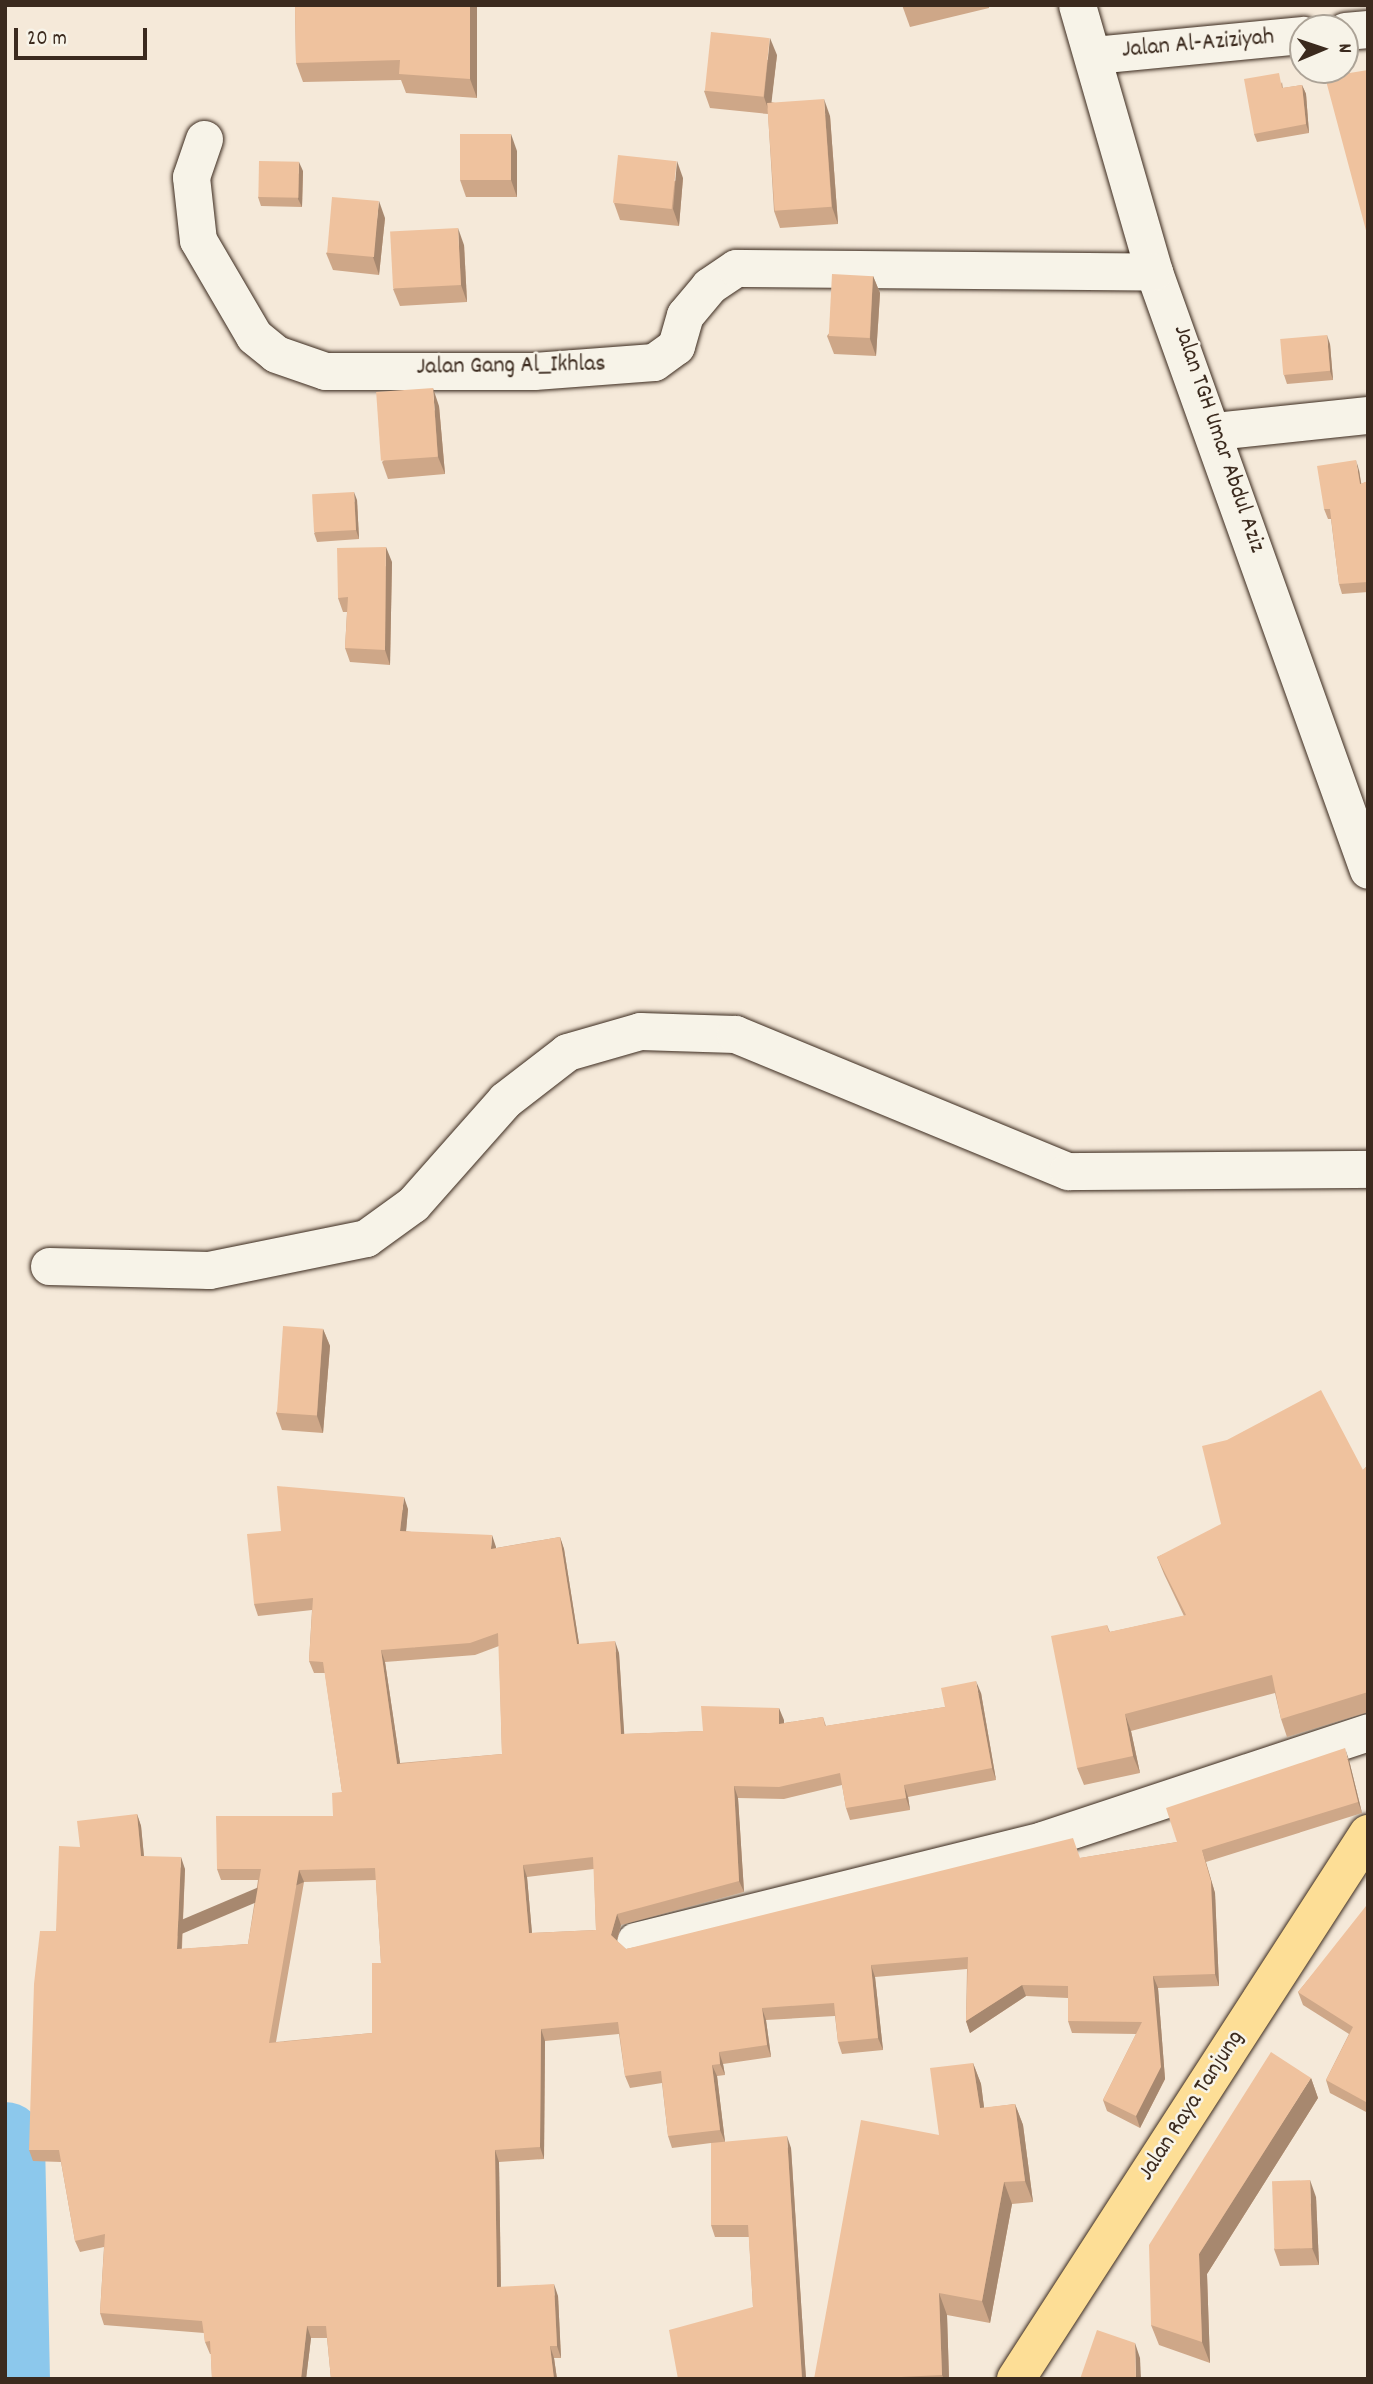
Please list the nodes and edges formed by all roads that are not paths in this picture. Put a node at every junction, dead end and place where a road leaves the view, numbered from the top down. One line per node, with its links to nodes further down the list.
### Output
1 (1077, 5): 3 (street, Jalan TGH Umar Abdul Aziz)
2 (1289, 36): 3 (street, Jalan Al-Aziziyah)
3 (1094, 55): 5 (street, Jalan TGH Umar Abdul Aziz)
4 (204, 139): 5 (street, Jalan Gang Al_Ikhlas)
5 (1154, 272): 7 (street, Jalan TGH Umar Abdul Aziz)
6 (1368, 415): 7 (street)
7 (1215, 431): 8 (street, Jalan TGH Umar Abdul Aziz)
8 (1368, 870)
9 (1368, 1169): 10 (street)
10 (49, 1266)
11 (1368, 1732): 13 (street)
12 (1368, 1834): 14 (main road, Jalan Raya Tanjung)
13 (635, 1941)
14 (1016, 2379)

